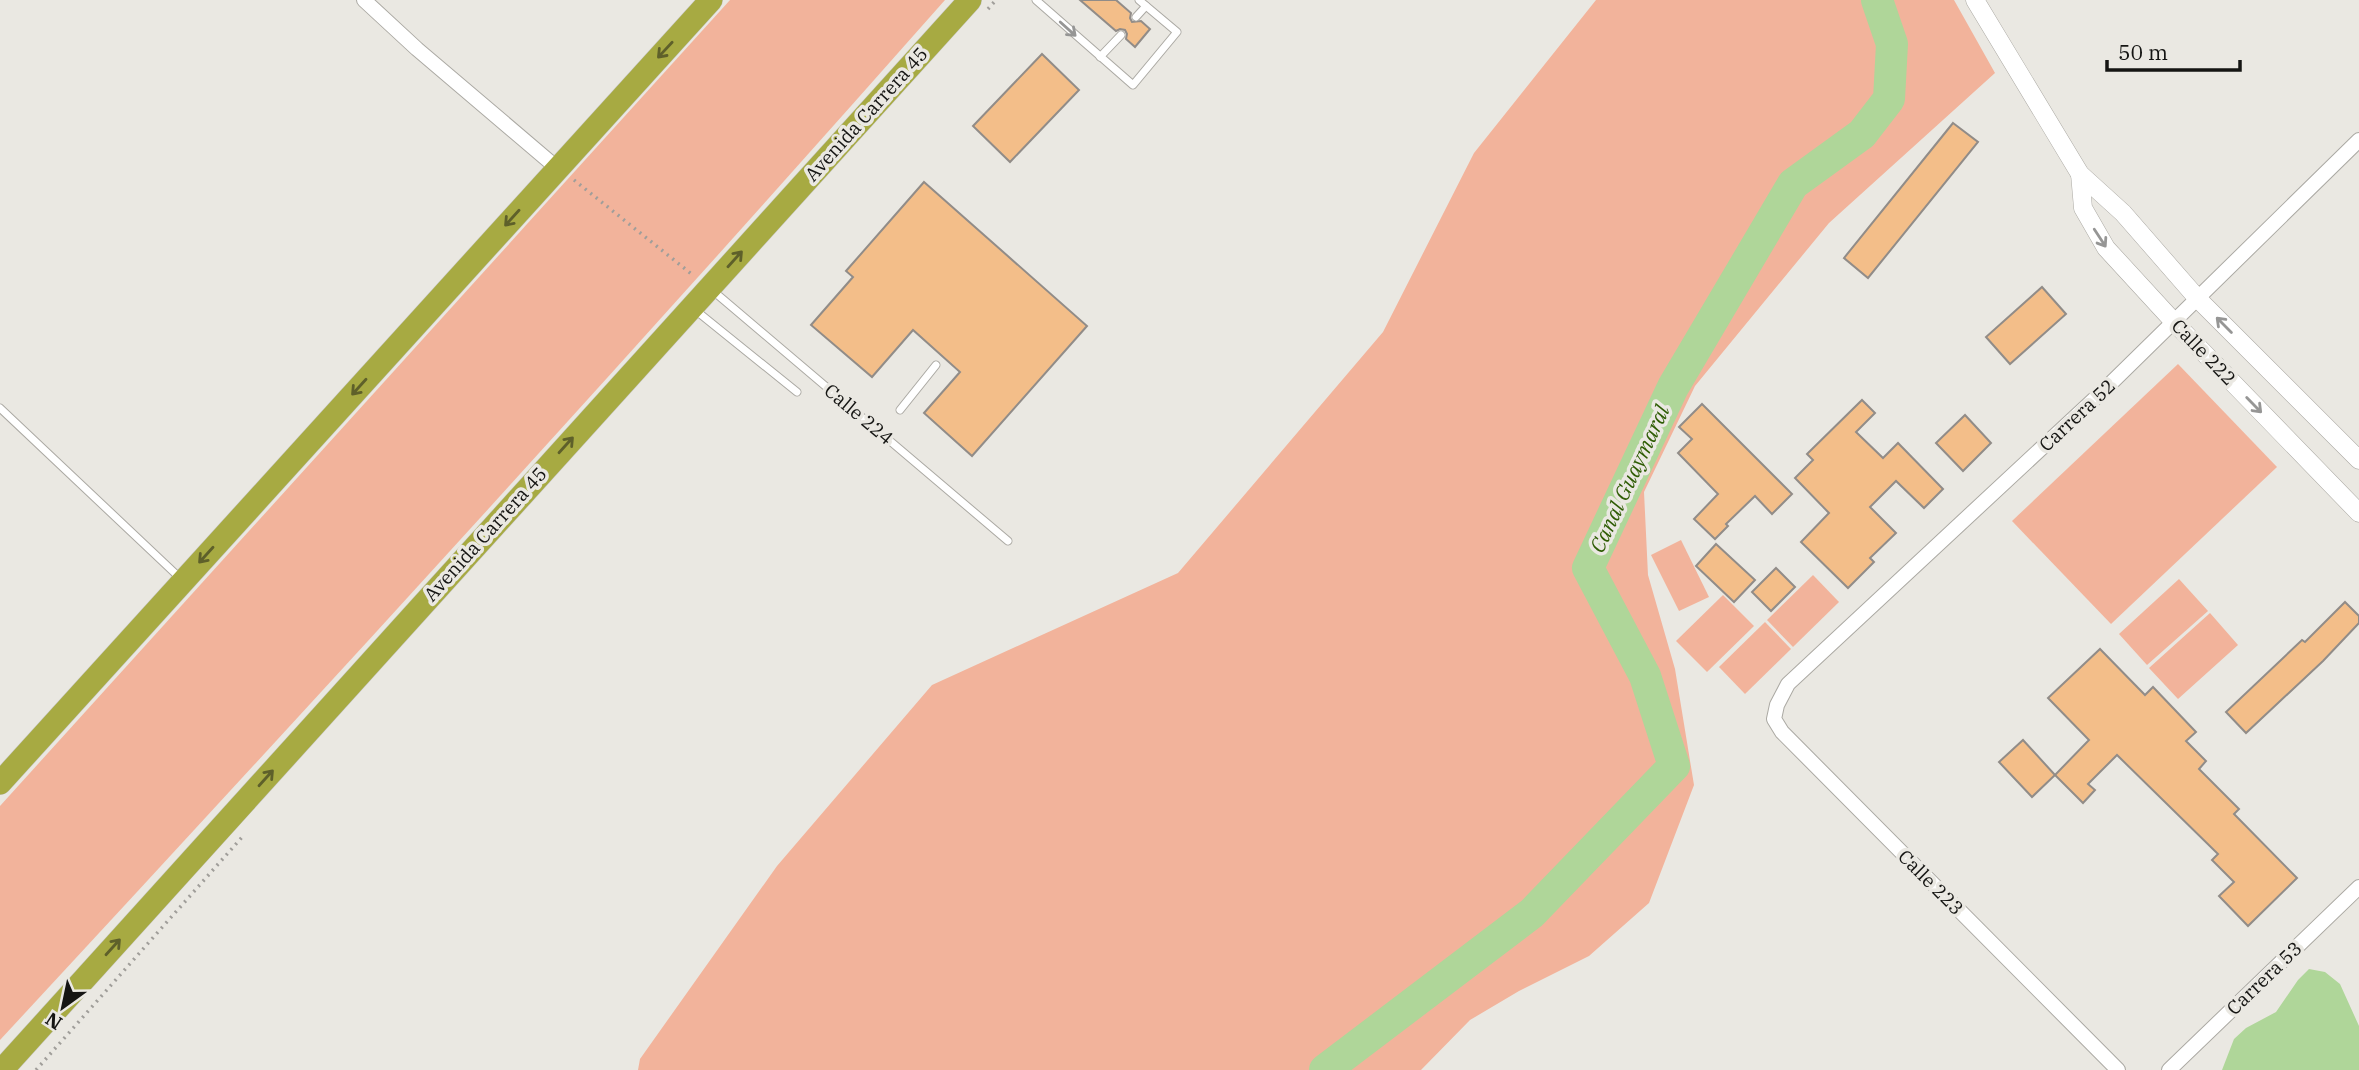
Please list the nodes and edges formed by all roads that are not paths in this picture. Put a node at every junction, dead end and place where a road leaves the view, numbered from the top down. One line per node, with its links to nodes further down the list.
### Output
1 (711, 0): 11 (highway, one-way to 11)
2 (970, 0): 13 (highway, Avenida Carrera 45, one-way to 2)
3 (1036, 0): 9 (lane, one-way to 9)
4 (1975, 0): 12 (street, Calle 222)
5 (372, 3): 11 (street)
6 (1143, 3): 7 (lane); 9 (lane)
7 (1136, 17)
8 (1121, 35): 9 (lane)
9 (1100, 57)
10 (2359, 140): 14 (street, Carrera 52)
11 (558, 168): 24 (highway, one-way to 24)
12 (2080, 174): 14 (street, Calle 222); 16 (street, Calle 222, one-way to 16)
13 (709, 288): 15 (highway, Avenida Carrera 45); 23 (lane, Calle 224)
14 (2198, 299): 16 (street, Carrera 52); 21 (street, Calle 222, one-way to 14)
15 (692, 307): 18 (lane); 28 (highway, Avenida Carrera 45, one-way to 15)
16 (2174, 322): 22 (street, Calle 222, one-way to 22); 25 (street, Carrera 52)
17 (936, 365): 20 (lane)
18 (797, 392)
19 (0, 408): 24 (lane)
20 (901, 410)
21 (2359, 460)
22 (2359, 513)
23 (1008, 541)
24 (183, 581): 26 (highway)
25 (1788, 684): 29 (street, Calle 223)
26 (0, 783)
27 (2359, 887): 30 (street, Carrera 53)
28 (2, 1070)
29 (2118, 1070)
30 (2169, 1070)

